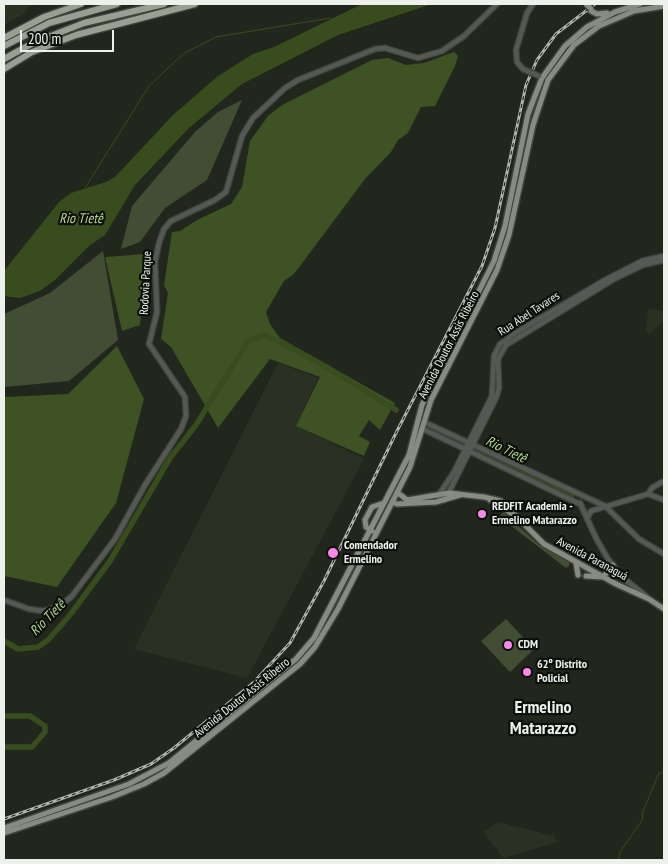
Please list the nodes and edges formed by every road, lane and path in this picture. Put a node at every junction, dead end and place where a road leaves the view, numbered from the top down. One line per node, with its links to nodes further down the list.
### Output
1 (81, 4): 13 (highway)
2 (117, 4): 14 (highway)
3 (164, 4): 15 (highway)
4 (195, 4): 16 (highway)
5 (497, 4): 53 (street, Rodovia Parque)
6 (533, 4): 17 (street, bridge)
7 (586, 4): 10 (main road, bridge)
8 (640, 4): 11 (main road, Avenida Doutor Assis Ribeiro)
9 (664, 6): 12 (main road, Avenida Doutor Assis Ribeiro)
10 (591, 10): 11 (main road); 12 (main road)
11 (615, 12): 12 (main road, Avenida Doutor Assis Ribeiro)
12 (598, 24): 17 (main road, Avenida Doutor Assis Ribeiro); 19 (main road, Avenida Doutor Assis Ribeiro)
13 (4, 38)
14 (4, 46)
15 (4, 59)
16 (4, 69)
17 (541, 77): 18 (main road, Avenida Doutor Assis Ribeiro)
18 (528, 114): 19 (main road); 22 (main road, Avenida Doutor Assis Ribeiro)
19 (533, 126): 23 (main road, Avenida Doutor Assis Ribeiro)
20 (664, 256): 25 (street, Rua Abel Tavares)
21 (664, 260): 25 (street, Rua Abel Tavares)
22 (418, 421): 23 (main road); 29 (main road, Avenida Doutor Assis Ribeiro)
23 (424, 422): 24 (main road, Avenida Doutor Assis Ribeiro); 25 (street)
24 (423, 429): 25 (street); 30 (main road, Avenida Doutor Assis Ribeiro)
25 (469, 448): 27 (street, Rua Abel Tavares); 35 (street); 41 (street)
26 (664, 476): 28 (street)
27 (453, 478): 31 (street, Rua Abel Tavares); 33 (street, Rua Abel Tavares)
28 (663, 483): 32 (street)
29 (390, 490): 38 (main road); 40 (main road, Avenida Doutor Assis Ribeiro)
30 (397, 492): 33 (main road, Avenida Paranaguá); 38 (main road, Avenida Doutor Assis Ribeiro)
31 (449, 493): 33 (main road, Avenida Paranaguá); 34 (main road, Avenida Paranaguá); 36 (street, Rua Abel Tavares)
32 (648, 494): 37 (street); 42 (street)
33 (438, 495): 39 (street)
34 (460, 495): 36 (main road, Avenida Paranaguá); 47 (main road, Avenida Paranaguá)
35 (579, 496): 41 (street); 42 (street)
36 (445, 500): 39 (main road, Avenida Paranaguá)
37 (664, 500)
38 (392, 502): 39 (main road, Avenida Paranaguá); 45 (main road, Avenida Doutor Assis Ribeiro)
39 (436, 502)
40 (384, 503): 44 (main road, Avenida Doutor Assis Ribeiro); 44 (main road)
41 (580, 504): 43 (street)
42 (606, 506): 43 (street); 46 (street)
43 (588, 521): 48 (street)
44 (370, 530): 45 (main road); 55 (main road, Avenida Doutor Assis Ribeiro)
45 (376, 533): 55 (main road, Avenida Doutor Assis Ribeiro)
46 (664, 554)
47 (576, 563): 49 (main road); 51 (main road, Avenida Paranaguá)
48 (613, 565): 51 (main road); 52 (street)
49 (578, 575)
50 (586, 576): 51 (main road)
51 (603, 577): 52 (main road, Avenida Paranaguá)
52 (649, 599): 54 (main road, Avenida Paranaguá)
53 (4, 600)
54 (664, 609)
55 (130, 787): 56 (main road, Avenida Doutor Assis Ribeiro); 57 (main road, Avenida Doutor Assis Ribeiro)
56 (4, 828)
57 (4, 834)

